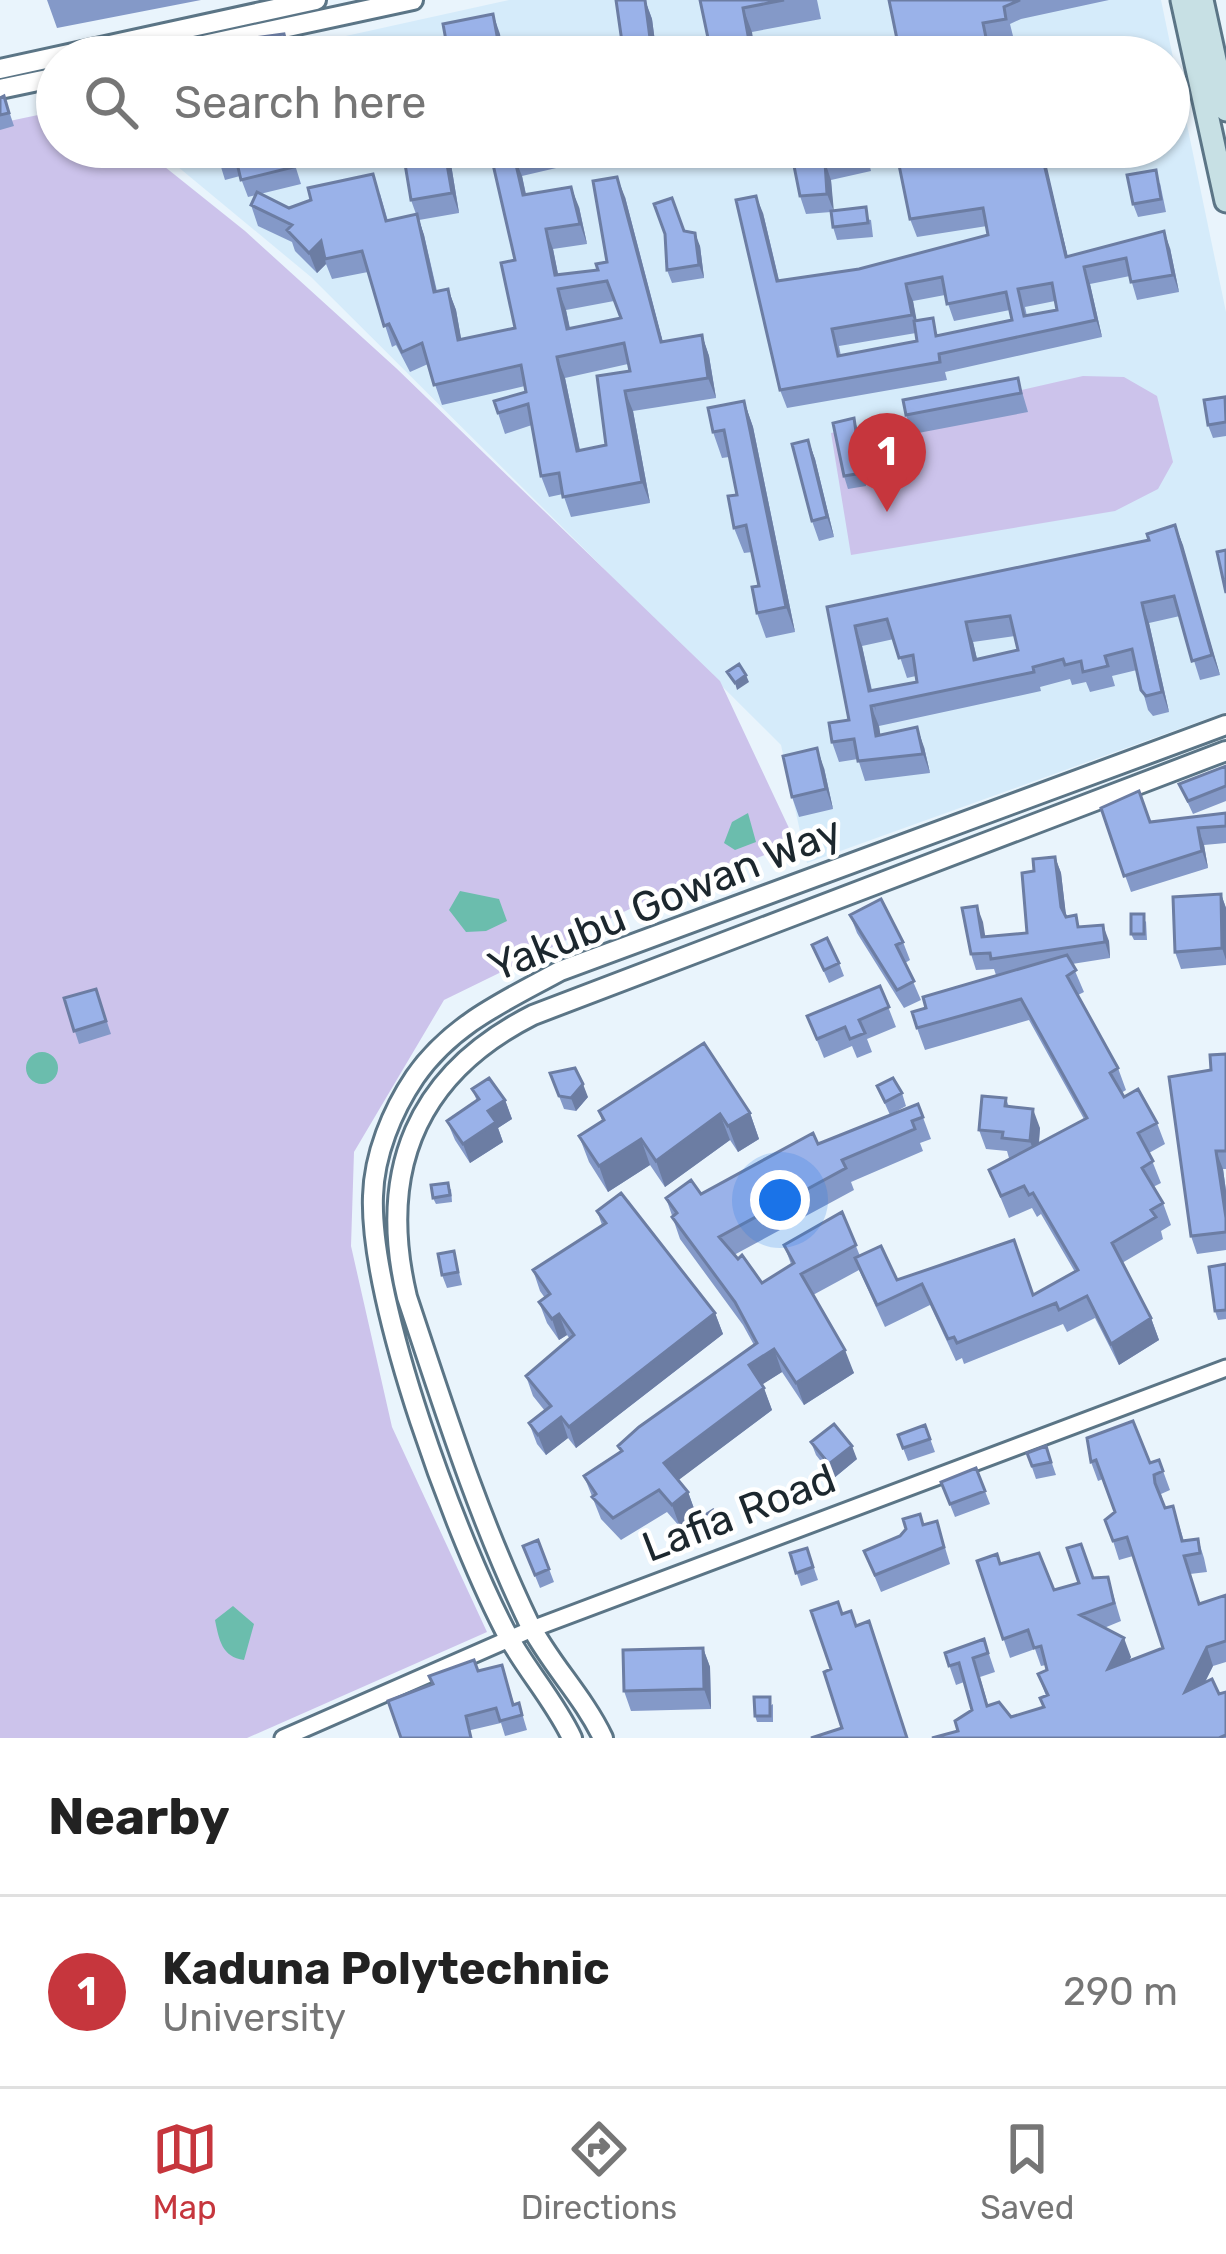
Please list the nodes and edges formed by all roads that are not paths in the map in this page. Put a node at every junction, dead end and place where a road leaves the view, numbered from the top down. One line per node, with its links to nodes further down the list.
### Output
1 (316, 0): 5 (street)
2 (412, 0): 5 (street)
3 (1183, 0): 13 (main road)
4 (1202, 0): 12 (main road)
5 (252, 16): 6 (street); 7 (street)
6 (157, 36)
7 (201, 36)
8 (36, 61): 9 (street)
9 (0, 69)
10 (36, 81): 11 (street)
11 (0, 89)
12 (1226, 110)
13 (1226, 201)
14 (1226, 725): 16 (street, Yakubu Gowan Way)
15 (1226, 751): 17 (street, Yakubu Gowan Way)
16 (737, 907): 17 (street); 20 (street, Yakubu Gowan Way)
17 (748, 932): 19 (street, Yakubu Gowan Way)
18 (1226, 1368): 19 (street, Lafia Road)
19 (532, 1629): 20 (street, Lafia Road); 23 (street, Yakubu Gowan Way)
20 (510, 1639): 21 (street, Lafia Road); 22 (street, Yakubu Gowan Way)
21 (283, 1738)
22 (572, 1738)
23 (603, 1738)

